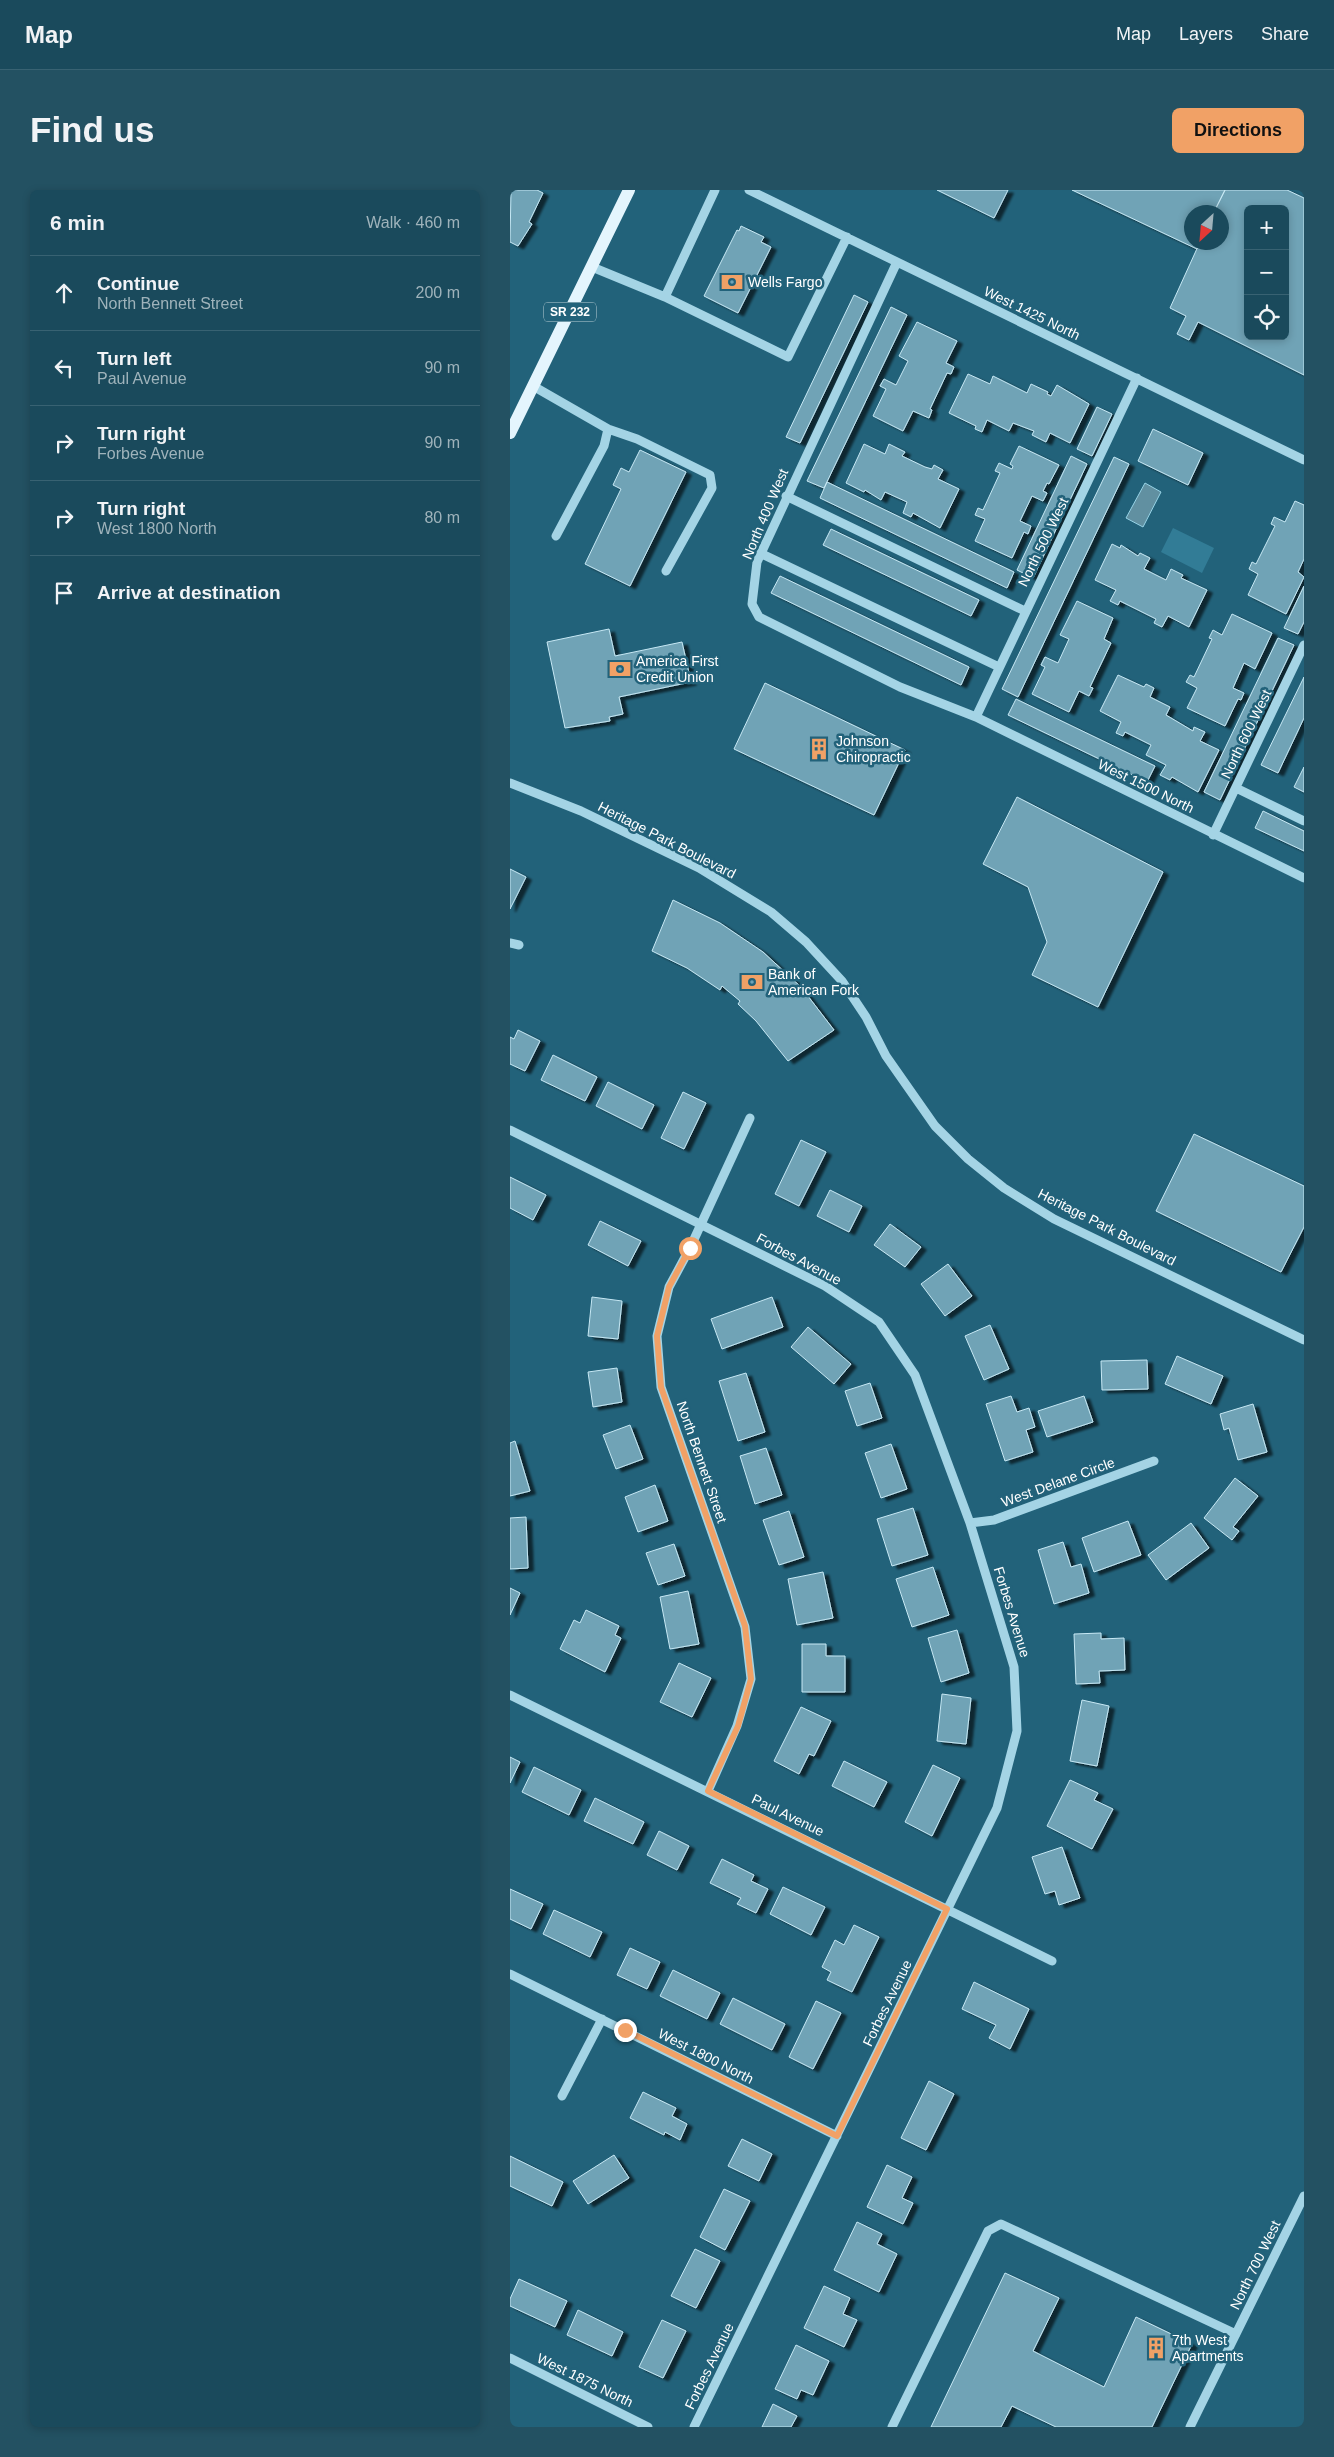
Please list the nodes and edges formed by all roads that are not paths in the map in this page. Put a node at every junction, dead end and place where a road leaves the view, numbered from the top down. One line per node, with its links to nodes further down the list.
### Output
1 (629, 190): 6 (main road, SR 232)
2 (715, 190): 7 (street)
3 (749, 190): 4 (street, West 1425 North)
4 (847, 237): 5 (street, West 1425 North); 7 (street)
5 (897, 262): 8 (street, West 1425 North); 13 (street, North 400 West)
6 (592, 267): 7 (street); 9 (main road, SR 232)
7 (665, 297)
8 (1137, 378): 12 (street, West 1425 North); 17 (street, North 500 West)
9 (533, 386): 10 (street); 11 (main road, SR 232)
10 (608, 429): 14 (street); 16 (street)
11 (510, 433)
12 (1304, 460)
13 (786, 496): 15 (street, North 400 West); 17 (street)
14 (556, 536)
15 (760, 553): 19 (street); 20 (street, North 400 West)
16 (666, 572)
17 (1025, 611): 19 (street, North 500 West)
18 (1304, 645): 22 (street, North 600 West)
19 (999, 667): 20 (street, North 500 West)
20 (976, 717): 24 (street, West 1500 North)
21 (510, 783): 29 (street, Heritage Park Boulevard)
22 (1236, 788): 23 (street); 24 (street, North 600 West)
23 (1304, 821)
24 (1214, 835): 25 (street, West 1500 North)
25 (1304, 878)
26 (750, 1118): 28 (street, North Bennett Street)
27 (510, 1130): 28 (street, Forbes Avenue)
28 (699, 1224): 31 (street, Forbes Avenue); 33 (street, North Bennett Street)
29 (1304, 1340)
30 (1154, 1461): 31 (street, West Delane Circle)
31 (970, 1523): 34 (street, Forbes Avenue)
32 (510, 1695): 33 (street, Paul Avenue)
33 (708, 1791): 34 (street, Paul Avenue)
34 (947, 1909): 35 (street, Paul Avenue); 39 (street, Forbes Avenue)
35 (1052, 1961)
36 (510, 1974): 37 (street, West 1800 North)
37 (602, 2020): 38 (street); 39 (street, West 1800 North)
38 (562, 2096)
39 (837, 2136): 44 (street, Forbes Avenue)
40 (1304, 2196): 41 (street, North 700 West)
41 (1236, 2334): 45 (street); 46 (street, North 700 West)
42 (510, 2358): 43 (street, West 1875 North)
43 (648, 2427)
44 (694, 2427)
45 (892, 2427)
46 (1190, 2427)

